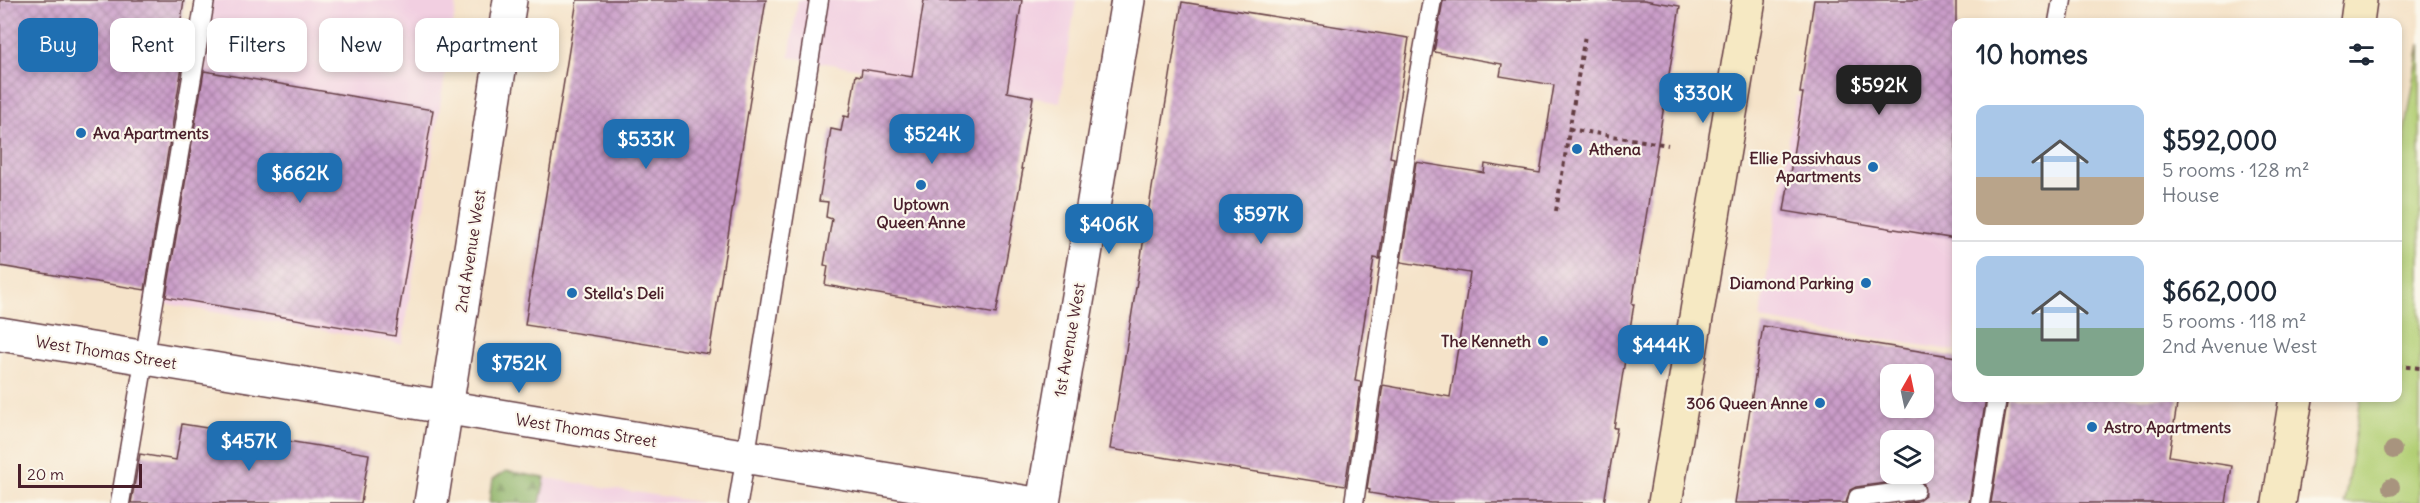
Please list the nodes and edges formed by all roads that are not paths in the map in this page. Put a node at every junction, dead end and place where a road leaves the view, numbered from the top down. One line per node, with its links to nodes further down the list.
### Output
1 (205, 0): 10 (lane)
2 (510, 0): 13 (street, 2nd Avenue West)
3 (819, 0): 14 (lane)
4 (1128, 0): 20 (street, 1st Avenue West)
5 (1432, 0): 21 (lane)
6 (1749, 0): 22 (main road)
7 (2360, 0): 8 (main road)
8 (2358, 18)
9 (0, 334): 10 (street, West Thomas Street)
10 (146, 359): 13 (street, West Thomas Street); 16 (lane)
11 (1996, 402): 24 (lane)
12 (2295, 402): 25 (main road)
13 (446, 408): 14 (street, West Thomas Street); 17 (street, 2nd Avenue West)
14 (745, 457): 18 (lane); 19 (street, West Thomas Street)
15 (1915, 490): 23 (lane)
16 (120, 503)
17 (431, 503)
18 (738, 503)
19 (1029, 503)
20 (1043, 503)
21 (1354, 503)
22 (1665, 503)
23 (1857, 503)
24 (1980, 503)
25 (2279, 503)

